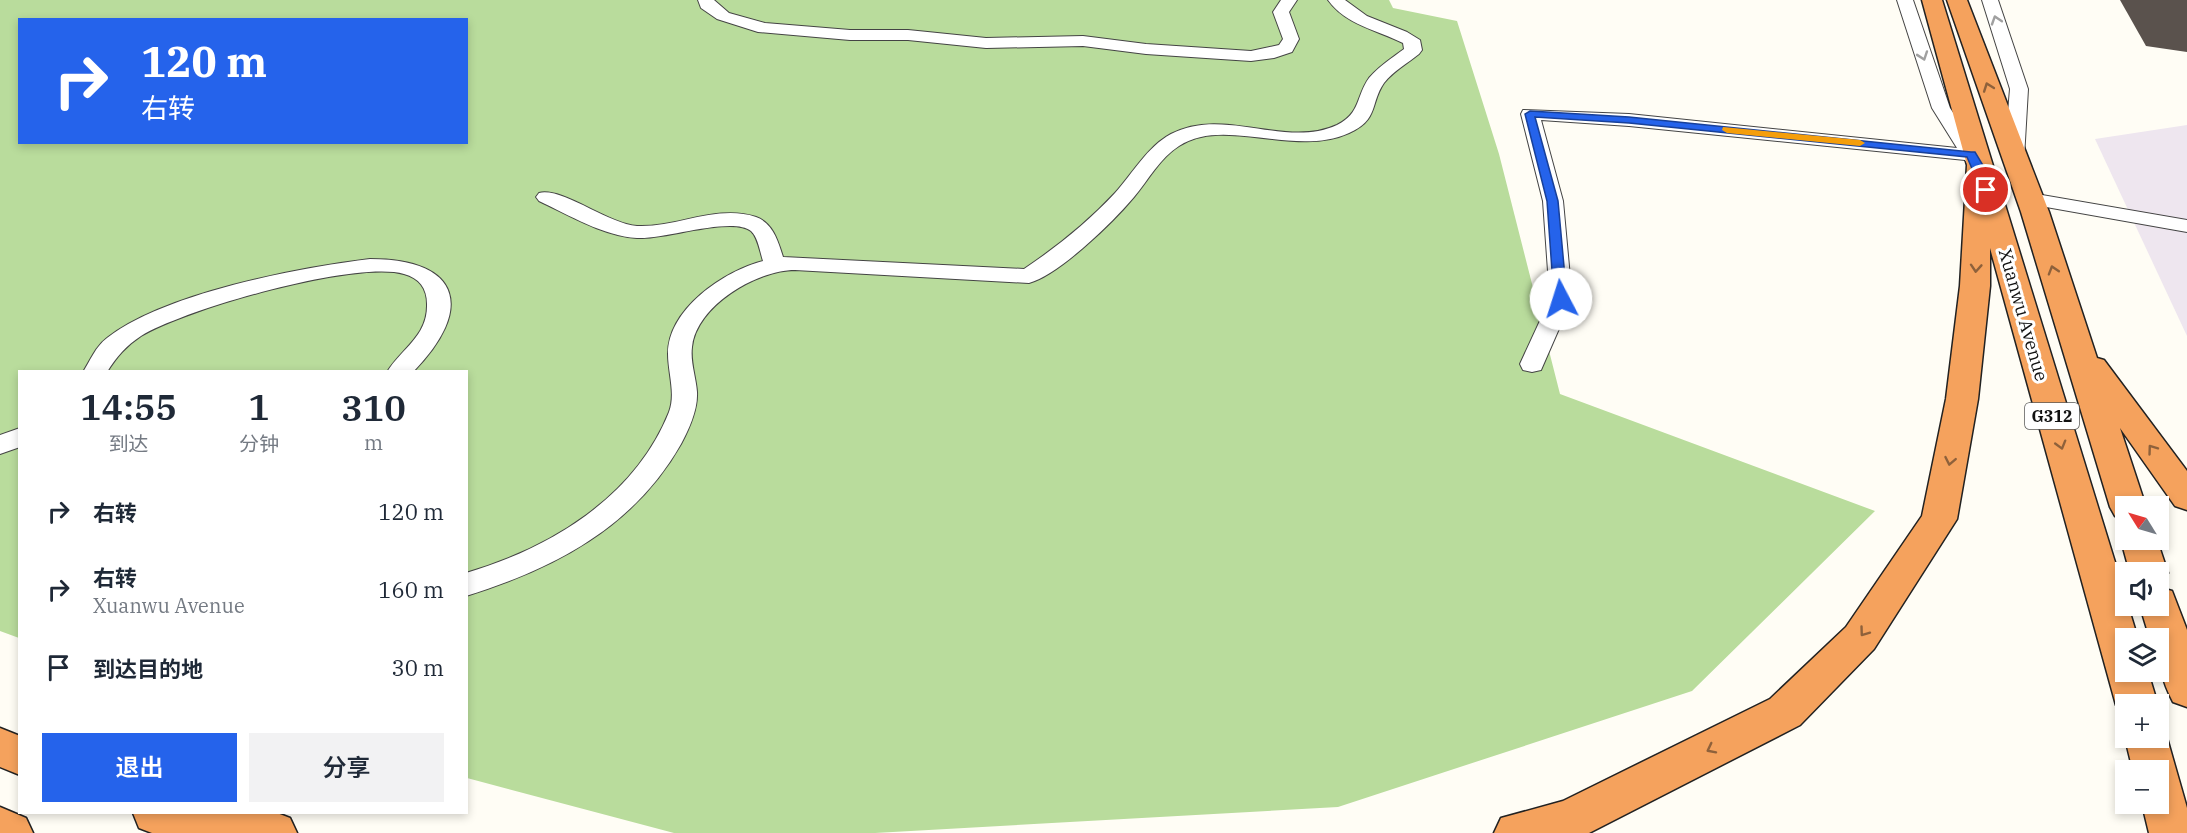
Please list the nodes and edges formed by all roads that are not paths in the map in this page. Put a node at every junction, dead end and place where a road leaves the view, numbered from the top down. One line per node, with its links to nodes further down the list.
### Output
1 (706, 0): 2 (street)
2 (1289, 0)
3 (1336, 0): 14 (street)
4 (1905, 0): 9 (street, one-way to 9)
5 (1932, 0): 9 (highway, Xuanwu Avenue / G312)
6 (1957, 0): 8 (highway, G312, one-way to 6)
7 (1990, 0): 8 (street, one-way to 7)
8 (2014, 158): 11 (highway, G312)
9 (1975, 161): 16 (street); 25 (highway, Xuanwu Avenue / G312, one-way to 25); 37 (highway, one-way to 37)
10 (546, 197): 14 (street)
11 (2033, 206): 12 (street); 13 (street); 15 (highway, G312, one-way to 11)
12 (2187, 226)
13 (2187, 242)
14 (775, 264): 23 (street)
15 (2070, 326): 21 (highway, G312); 22 (highway, one-way to 15)
16 (1532, 364)
17 (96, 370): 18 (street)
18 (401, 370)
19 (18, 438): 20 (street)
20 (0, 445)
21 (2124, 496)
22 (2187, 497)
23 (468, 585)
24 (2163, 616): 26 (highway)
25 (2115, 628)
26 (2187, 690)
27 (0, 745): 28 (highway); 29 (highway)
28 (18, 749)
29 (18, 755)
30 (157, 814): 35 (highway)
31 (214, 814): 36 (highway)
32 (2167, 814): 38 (highway)
33 (0, 828): 34 (highway)
34 (10, 833)
35 (202, 833)
36 (274, 833)
37 (1517, 833)
38 (2172, 833)

